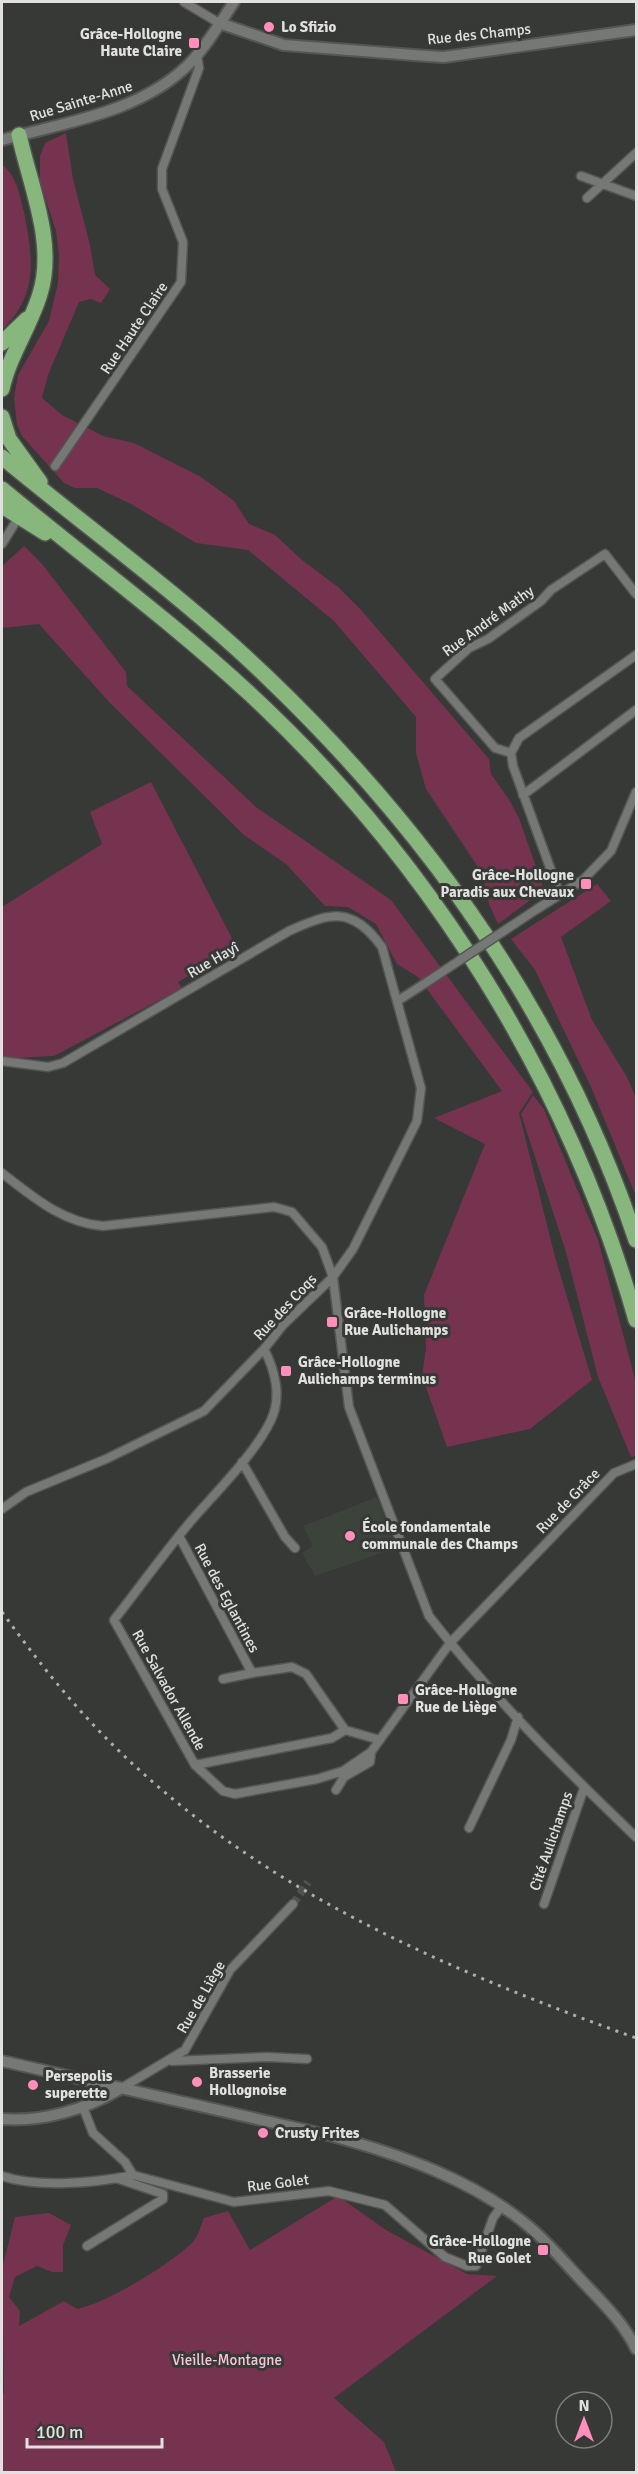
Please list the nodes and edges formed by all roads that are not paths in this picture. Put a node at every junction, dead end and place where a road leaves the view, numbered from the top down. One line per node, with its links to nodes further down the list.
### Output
1 (184, 2): 3 (street)
2 (234, 2): 3 (street, Rue Sainte-Anne)
3 (219, 23): 4 (street, Rue des Champs); 5 (street, Rue Sainte-Anne)
4 (636, 30)
5 (197, 55): 6 (street, Rue Sainte-Anne); 18 (street, Rue Haute Claire)
6 (19, 135): 7 (street, Rue Sainte-Anne); 13 (highway)
7 (2, 140)
8 (636, 153): 10 (street)
9 (581, 176): 10 (street)
10 (604, 182): 11 (street); 12 (street)
11 (636, 196)
12 (587, 198)
13 (31, 315): 14 (highway); 15 (highway)
14 (2, 343)
15 (2, 389)
16 (2, 417): 20 (highway)
17 (2, 458): 20 (highway)
18 (56, 466)
19 (2, 489): 23 (highway)
20 (45, 493): 35 (highway)
21 (2, 506): 23 (highway)
22 (15, 524): 24 (street)
23 (62, 539): 37 (highway)
24 (2, 544)
25 (636, 594): 28 (street, Rue André Mathy)
26 (636, 655): 28 (street)
27 (636, 710): 30 (street)
28 (511, 753): 30 (street)
29 (636, 792): 31 (street)
30 (524, 795): 31 (street)
31 (560, 895): 32 (street, bridge)
32 (399, 1000): 33 (street, Rue Hayî); 36 (street, Rue des Coqs)
33 (2, 1061)
34 (2, 1173): 36 (street, Cité Aulichamps)
35 (636, 1240)
36 (333, 1277): 38 (street, Rue des Coqs); 44 (street, Cité Aulichamps)
37 (636, 1320)
38 (264, 1349): 39 (street, Rue Salvador Allende); 41 (street, Rue des Coqs)
39 (242, 1462): 42 (street, Rue Salvador Allende); 43 (street)
40 (636, 1464): 44 (street, Rue de Grâce)
41 (2, 1509)
42 (179, 1536): 45 (street, Rue des Eglantines); 51 (street, Rue Salvador Allende)
43 (295, 1548)
44 (450, 1643): 47 (street, Cité Aulichamps); 49 (street)
45 (252, 1672): 46 (street, Rue des Eglantines); 48 (street, Rue des Eglantines)
46 (223, 1678)
47 (518, 1717): 52 (street, Cité Aulichamps); 54 (street)
48 (345, 1730): 49 (street); 51 (street)
49 (380, 1740): 50 (street)
50 (371, 1752): 51 (street, Rue Salvador Allende); 53 (street)
51 (195, 1765)
52 (584, 1788): 55 (street, Cité Aulichamps); 57 (street, Cité Aulichamps)
53 (336, 1790)
54 (469, 1828)
55 (636, 1837)
56 (293, 1904): 60 (street, Rue de Liège)
57 (544, 1904)
58 (307, 2059): 60 (street)
59 (2, 2061): 61 (street)
60 (168, 2062): 61 (street, Rue de Liège)
61 (120, 2089): 62 (street); 67 (street)
62 (83, 2107): 63 (street); 64 (street)
63 (2, 2119)
64 (133, 2175): 66 (street, Rue Golet); 67 (street, Rue Golet)
65 (2, 2176): 66 (street, Rue Golet)
66 (116, 2179): 68 (street)
67 (501, 2208): 69 (street)
68 (87, 2246)
69 (636, 2349)

